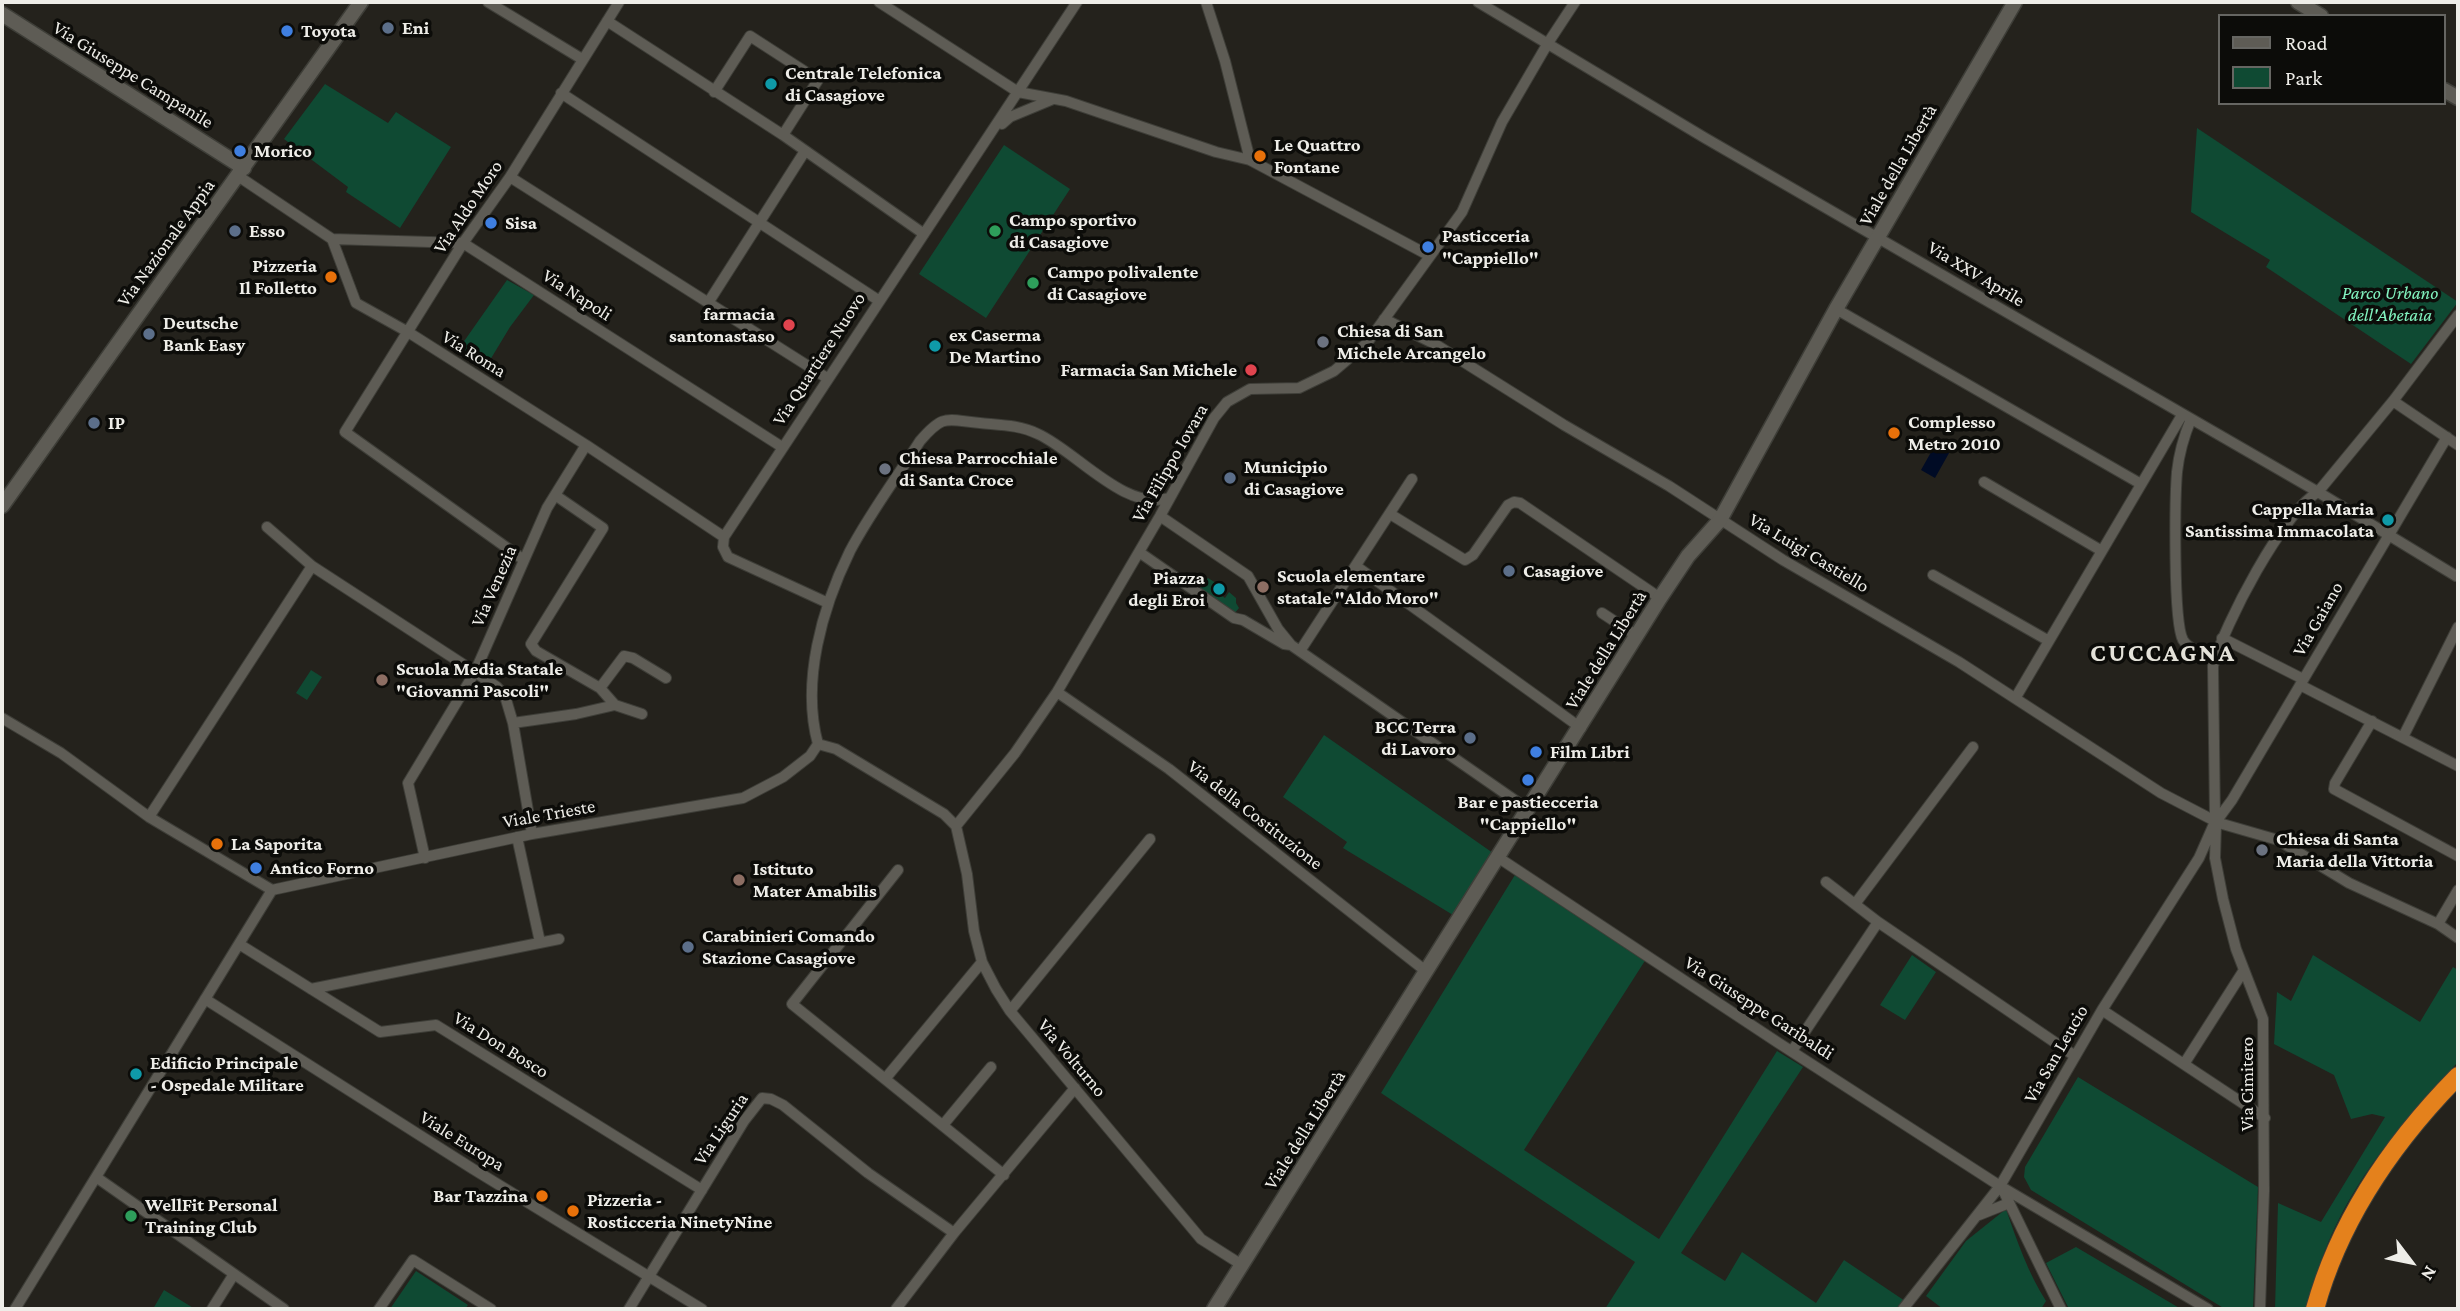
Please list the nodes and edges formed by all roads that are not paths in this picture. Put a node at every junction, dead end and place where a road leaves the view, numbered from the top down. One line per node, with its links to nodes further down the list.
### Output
1 (361, 2): 24 (street, Via Nazionale Appia)
2 (488, 2): 15 (street)
3 (620, 2): 13 (street, Via Aldo Moro)
4 (879, 2): 17 (street)
5 (1077, 2): 17 (street)
6 (1206, 2): 23 (street)
7 (1478, 2): 14 (street, Via XXV Aprile)
8 (1575, 2): 14 (street, Via Filippo Iovara)
9 (2015, 2): 28 (street, Viale della Libertà)
10 (2298, 2): 12 (street)
11 (2, 14): 24 (street, Via Giuseppe Campanile)
12 (2319, 14)
13 (607, 21): 15 (street, Via Aldo Moro); 16 (street)
14 (1548, 43): 28 (street, Via XXV Aprile); 31 (street, Via Filippo Iovara)
15 (582, 59): 18 (street, Via Aldo Moro)
16 (714, 92): 20 (street); 20 (street)
17 (1018, 92): 19 (street); 21 (street, Via Quartiere Nuovo)
18 (561, 93): 25 (street, Via Aldo Moro); 26 (street)
19 (1054, 99): 21 (street); 23 (street)
20 (783, 135): 22 (street)
21 (987, 139): 27 (street, Via Quartiere Nuovo)
22 (805, 151): 26 (street); 27 (street)
23 (1250, 160): 31 (street)
24 (241, 172): 29 (street); 51 (street, Via Nazionale Appia)
25 (510, 177): 30 (street, Via Aldo Moro); 33 (street)
26 (759, 222): 32 (street); 33 (street)
27 (924, 234): 32 (street, Via Quartiere Nuovo)
28 (1878, 237): 34 (street, Viale della Libertà); 40 (street, Via XXV Aprile)
29 (331, 239): 30 (street); 37 (street, Via Roma)
30 (463, 243): 37 (street, Via Aldo Moro); 44 (street, Via Napoli)
31 (1430, 256): 36 (street, Via Filippo Iovara)
32 (878, 300): 38 (street, Via Quartiere Nuovo)
33 (708, 303): 38 (street)
34 (1836, 309): 47 (street); 54 (street, Viale della Libertà)
35 (2458, 315): 39 (street, Via Cimitero)
36 (1384, 320): 50 (street, Via Filippo Iovara); 54 (street, Via Luigi Castiello)
37 (408, 332): 43 (street, Via Roma); 60 (street, Via Aldo Moro)
38 (827, 378): 44 (street, Via Quartiere Nuovo)
39 (2393, 401): 41 (street); 48 (street, Via Cimitero)
40 (2186, 417): 47 (street); 48 (street, Via XXV Aprile); 73 (street)
41 (2447, 437): 42 (street); 56 (street, Via Gaiano)
42 (2458, 444)
43 (586, 445): 49 (street, Via Venezia); 57 (street, Via Roma)
44 (782, 447): 57 (street, Via Quartiere Nuovo)
45 (1412, 479): 52 (street)
46 (1984, 482): 58 (street)
47 (2141, 484): 58 (street)
48 (2318, 492): 56 (street, Via XXV Aprile); 70 (street, Via Cimitero)
49 (555, 495): 60 (street, Via Venezia); 77 (street)
50 (1169, 498): 53 (street, Via Filippo Iovara); 66 (street)
51 (2, 506)
52 (1390, 514): 62 (street); 65 (street)
53 (1160, 516): 59 (street, Via Filippo Iovara); 72 (street)
54 (1720, 520): 65 (street, Viale della Libertà); 79 (street, Via Luigi Castiello)
55 (267, 527): 61 (street)
56 (2388, 535): 64 (street, Via XXV Aprile); 76 (street, Via Gaiano)
57 (724, 537): 66 (street)
58 (2102, 551): 71 (street)
59 (1139, 552): 72 (street); 78 (street, Via Filippo Iovara)
60 (524, 560): 74 (street, Via Venezia)
61 (313, 566): 74 (street); 91 (street)
62 (1356, 566): 72 (street); 85 (street)
63 (1933, 575): 71 (street)
64 (2456, 576)
65 (1660, 598): 69 (street, Viale della Libertà)
66 (828, 603): 87 (street)
67 (1602, 613): 69 (street)
68 (2458, 627): 86 (street)
69 (1637, 636): 85 (street, Viale della Libertà)
70 (2222, 638): 73 (street, Via Cimitero); 76 (street)
71 (2049, 641): 79 (street)
72 (1296, 648): 90 (street)
73 (2215, 659): 92 (street, Via Cimitero)
74 (475, 672): 84 (street); 98 (street, Via Venezia)
75 (666, 678): 77 (street)
76 (2301, 682): 83 (street); 92 (street, Via Gaiano)
77 (600, 688): 80 (street)
78 (1057, 692): 93 (street, Via Filippo Iovara); 113 (street, Via della Costituzione)
79 (2015, 697): 92 (street, Via Luigi Castiello)
80 (615, 705): 81 (street); 84 (street)
81 (642, 714)
82 (2, 718): 91 (street)
83 (2372, 722): 86 (street); 97 (street)
84 (513, 723): 94 (street)
85 (1581, 728): 90 (street, Viale della Libertà)
86 (2403, 737): 89 (street)
87 (818, 744): 93 (street); 94 (street, Viale Trieste)
88 (1973, 747): 104 (street)
89 (2458, 766)
90 (1529, 810): 99 (street, Viale della Libertà)
91 (149, 817): 102 (street)
92 (2216, 821): 106 (street, Via Luigi Castiello); 112 (street, Via Cimitero); 116 (street, Via San Leucio)
93 (956, 826): 111 (street, Via Volturno)
94 (532, 834): 95 (street, Viale Trieste)
95 (517, 837): 98 (street, Viale Trieste); 109 (street)
96 (1150, 839): 117 (street)
97 (2458, 856)
98 (425, 858): 102 (street, Viale Trieste)
99 (1499, 858): 113 (street, Viale della Libertà); 118 (street, Via Giuseppe Garibaldi)
100 (898, 870): 123 (street)
101 (1826, 882): 104 (street)
102 (271, 890): 110 (street)
103 (2458, 890): 106 (street)
104 (1855, 904): 105 (street)
105 (1878, 922): 118 (street); 119 (street)
106 (2438, 924): 107 (street, Via Luigi Castiello)
107 (2458, 938)
108 (559, 939): 109 (street)
109 (540, 942): 114 (street)
110 (239, 944): 114 (street, Via Don Bosco); 115 (street)
111 (982, 962): 117 (street, Via Volturno); 123 (street)
112 (2244, 970): 120 (street); 125 (street, Via Cimitero)
113 (1427, 972): 134 (street, Viale della Libertà)
114 (311, 989): 130 (street, Via Don Bosco)
115 (205, 999): 128 (street); 136 (street, Viale Europa)
116 (2102, 1010): 119 (street, Via San Leucio); 120 (street)
117 (1010, 1011): 124 (street, Via Volturno)
118 (1792, 1051): 129 (street, Via Giuseppe Garibaldi)
119 (2075, 1056): 129 (street, Via San Leucio)
120 (2184, 1064): 125 (street)
121 (991, 1067): 126 (street)
122 (2458, 1076): 150 (highway)
123 (885, 1079): 126 (street)
124 (1075, 1088): 127 (street); 134 (street, Via Volturno)
125 (2264, 1118): 149 (street, Via Cimitero)
126 (943, 1125): 127 (street)
127 (1004, 1175): 133 (street)
128 (96, 1177): 135 (street); 137 (street)
129 (2000, 1186): 131 (street); 132 (street, Via San Leucio); 148 (street)
130 (702, 1190): 133 (street, Via Liguria); 136 (street, Via Liguria)
131 (2009, 1203): 132 (street); 147 (street)
132 (1979, 1216): 146 (street, Via San Leucio)
133 (954, 1233): 144 (street)
134 (1242, 1265): 145 (street, Viale della Libertà)
135 (234, 1274): 138 (street); 139 (street)
136 (649, 1276): 142 (street, Via Liguria); 143 (street, Viale Europa)
137 (15, 1309)
138 (212, 1309)
139 (284, 1309)
140 (379, 1309): 141 (street)
141 (491, 1309)
142 (629, 1309)
143 (702, 1309)
144 (896, 1309)
145 (1214, 1309)
146 (1903, 1309)
147 (2061, 1309)
148 (2208, 1309)
149 (2260, 1309)
150 (2315, 1309)

